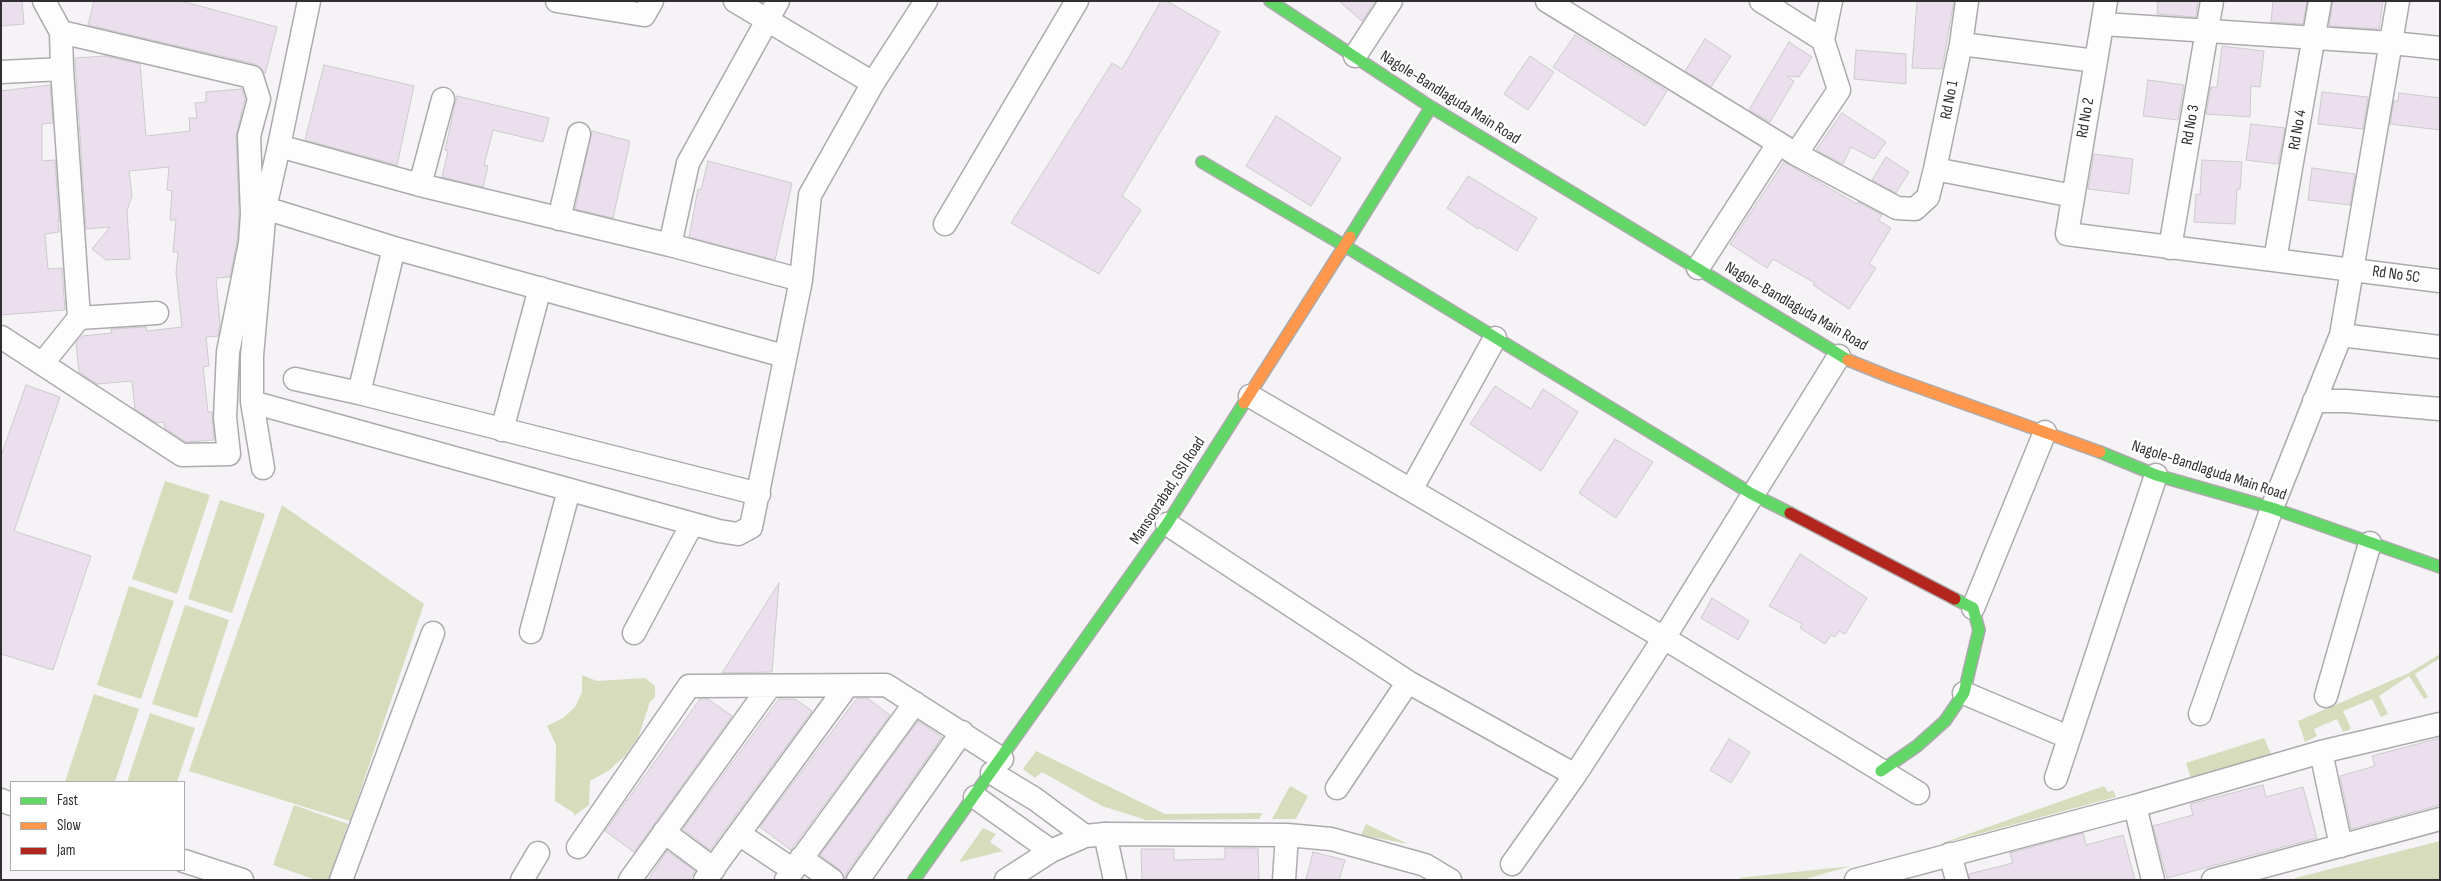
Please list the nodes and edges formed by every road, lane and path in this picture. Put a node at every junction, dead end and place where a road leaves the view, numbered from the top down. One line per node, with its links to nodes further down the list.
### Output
1 (44, 1): 22 (street)
2 (309, 1): 36 (street)
3 (557, 1): 4 (street)
4 (652, 1)
5 (735, 1): 19 (street)
6 (778, 1): 19 (street)
7 (926, 1): 32 (street)
8 (1077, 1): 44 (street)
9 (1270, 1): 28 (street, Nagole-Bandlaguda Main Road)
10 (1391, 1): 28 (street)
11 (1548, 1): 37 (street)
12 (1761, 1): 24 (street)
13 (1831, 1): 24 (street)
14 (1967, 1): 26 (street, Rd No 1)
15 (2106, 1): 20 (street, Rd No 2)
16 (2212, 1): 21 (street, Rd No 3)
17 (2320, 1): 23 (street, Rd No 4)
18 (2398, 1): 25 (street)
19 (766, 21): 32 (street); 46 (street)
20 (2103, 24): 21 (street); 29 (street, Rd No 2)
21 (2207, 30): 23 (street); 49 (street, Rd No 3)
22 (61, 32): 30 (street); 64 (street)
23 (2314, 38): 25 (street); 50 (street, Rd No 4)
24 (1823, 40): 37 (street)
25 (2392, 43): 27 (street); 52 (street)
26 (1961, 44): 29 (street); 39 (street, Rd No 1)
27 (2440, 48)
28 (1355, 56): 34 (street, Nagole-Bandlaguda Main Road)
29 (2096, 61): 41 (street, Rd No 2)
30 (62, 69): 31 (street); 57 (street)
31 (1, 72)
32 (873, 82): 53 (street)
33 (443, 99): 40 (street)
34 (1431, 107): 47 (street, Mansoorabad, GSI Road); 51 (street, Nagole-Bandlaguda Main Road)
35 (579, 134): 43 (street)
36 (279, 146): 40 (street); 42 (street)
37 (1787, 149): 39 (street, Rd No 1); 51 (street)
38 (1202, 162): 47 (street)
39 (1936, 169): 41 (street)
40 (420, 185): 43 (street)
41 (2073, 196): 45 (street, Rd No 2)
42 (265, 208): 48 (street); 69 (street)
43 (559, 219): 46 (street)
44 (945, 224)
45 (2067, 234): 49 (street, Rd No 5C)
46 (670, 245): 53 (street)
47 (1345, 246): 60 (street); 67 (street, Mansoorabad, GSI Road)
48 (394, 248): 55 (street); 66 (street)
49 (2170, 248): 50 (street, Rd No 5C)
50 (2275, 260): 52 (street, Rd No 5C)
51 (1698, 268): 63 (street, Nagole-Bandlaguda Main Road)
52 (2353, 269): 54 (street, Rd No 5C); 58 (street)
53 (801, 280): 62 (street)
54 (2440, 282)
55 (540, 288): 62 (street); 71 (street)
56 (157, 313): 57 (street)
57 (79, 318): 64 (street)
58 (2341, 335): 61 (street); 68 (street)
59 (1, 337): 64 (street)
60 (1496, 338): 76 (street); 78 (street)
61 (2440, 347)
62 (784, 356): 77 (street)
63 (1839, 356): 72 (street, Nagole-Bandlaguda Main Road); 78 (street)
64 (42, 364)
65 (295, 379): 66 (street)
66 (359, 393): 71 (street)
67 (1250, 396): 76 (street); 81 (street, Mansoorabad, GSI Road)
68 (2314, 401): 70 (street); 79 (street)
69 (252, 402): 73 (street); 75 (street)
70 (2440, 409)
71 (502, 430): 77 (street)
72 (2046, 432): 74 (street, Nagole-Bandlaguda Main Road); 84 (street)
73 (263, 468)
74 (2156, 474): 79 (street, Nagole-Bandlaguda Main Road); 98 (street)
75 (569, 490): 80 (street); 85 (street)
76 (1411, 490): 88 (street)
77 (759, 494): 80 (street)
78 (1752, 494): 84 (street); 88 (street)
79 (2272, 508): 82 (street, Nagole-Bandlaguda Main Road); 95 (street)
80 (692, 524): 87 (street)
81 (1167, 524): 89 (street); 100 (street, Mansoorabad, GSI Road)
82 (2370, 544): 83 (street, Nagole-Bandlaguda Main Road); 93 (street)
83 (2436, 562)
84 (1973, 608): 92 (street)
85 (531, 632)
86 (433, 633): 123 (street)
87 (634, 633)
88 (1664, 638): 101 (street); 102 (street)
89 (1408, 682): 102 (street); 104 (street)
90 (770, 686): 91 (street); 109 (street); 114 (street)
91 (846, 686): 94 (street); 110 (street)
92 (1964, 694): 98 (street); 101 (street)
93 (2326, 696)
94 (915, 703): 97 (street); 120 (street)
95 (2200, 714)
96 (2440, 724): 99 (street)
97 (962, 732): 100 (street); 127 (street)
98 (2068, 737): 103 (street)
99 (2321, 752): 107 (street); 113 (street)
100 (997, 766): 106 (street, Mansoorabad, GSI Road); 111 (street)
101 (1881, 770): 105 (street)
102 (1575, 775): 119 (street)
103 (2056, 778)
104 (1336, 788)
105 (1918, 793)
106 (975, 797): 115 (street); 128 (street, Mansoorabad, GSI Road)
107 (2135, 806): 117 (street); 135 (street)
108 (2440, 819): 113 (street)
109 (664, 832): 121 (street); 125 (street)
110 (739, 834): 120 (street); 121 (street)
111 (1095, 835): 112 (street); 115 (street); 130 (street)
112 (1287, 835): 131 (street); 132 (street)
113 (2341, 846): 136 (street)
114 (578, 847)
115 (1051, 851): 129 (street)
116 (538, 853): 124 (street)
117 (1950, 854): 133 (street); 134 (street)
118 (185, 861): 122 (street)
119 (1512, 864)
120 (793, 869): 126 (street)
121 (709, 874)
122 (242, 880)
123 (341, 880)
124 (522, 880)
125 (630, 880)
126 (832, 880)
127 (858, 880)
128 (914, 880)
129 (1006, 880)
130 (1115, 880)
131 (1284, 880)
132 (1450, 880)
133 (1856, 880)
134 (1957, 880)
135 (2153, 880)
136 (2213, 880)

